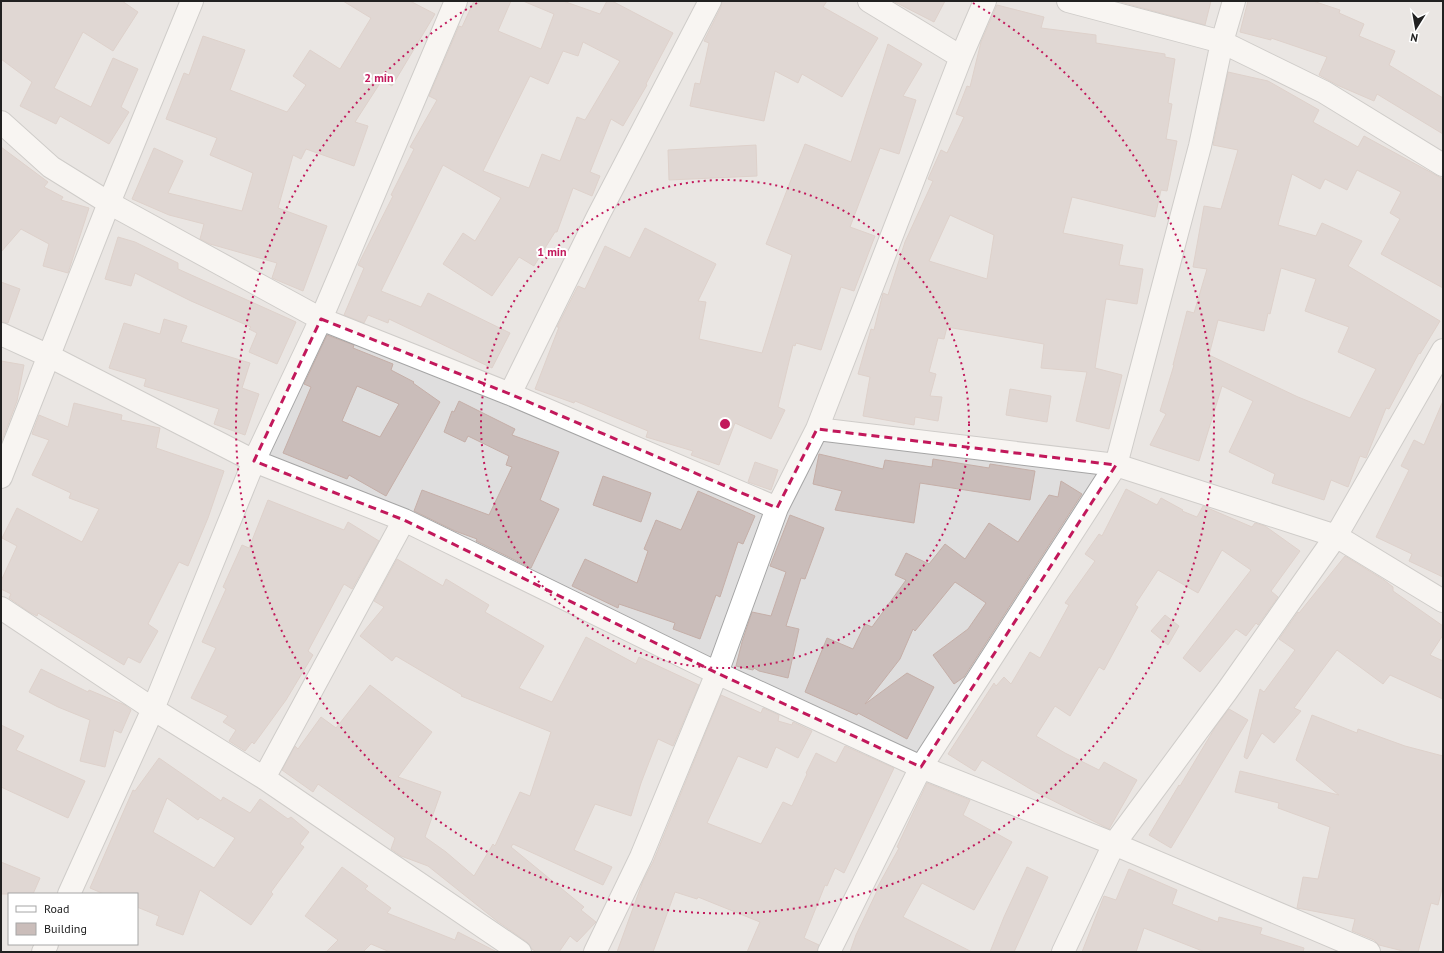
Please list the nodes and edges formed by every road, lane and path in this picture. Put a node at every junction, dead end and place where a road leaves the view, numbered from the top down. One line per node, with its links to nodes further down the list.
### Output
1 (192, 1): 12 (street)
2 (456, 1): 13 (street)
3 (710, 1): 17 (street)
4 (869, 1): 9 (street)
5 (985, 1): 9 (street)
6 (1068, 1): 8 (street)
7 (1234, 1): 8 (street)
8 (1222, 42): 11 (street); 20 (street)
9 (961, 57): 18 (street)
10 (1, 122): 12 (street)
11 (1443, 165)
12 (109, 203): 13 (street); 16 (street)
13 (320, 319): 17 (street); 19 (street)
14 (1, 334): 16 (street)
15 (1443, 350): 24 (street)
16 (49, 356): 19 (street); 21 (street)
17 (510, 394): 22 (street)
18 (817, 429): 20 (street); 22 (street)
19 (254, 461): 23 (street); 28 (street)
20 (1116, 465): 24 (street); 29 (street)
21 (1, 477)
22 (777, 508): 27 (street)
23 (404, 520): 27 (street); 30 (street)
24 (1336, 536): 25 (street); 31 (street)
25 (1443, 601)
26 (1, 608): 28 (street)
27 (717, 673): 29 (street); 34 (street)
28 (153, 709): 30 (street); 32 (street)
29 (921, 767): 31 (street); 35 (street)
30 (264, 778): 33 (street)
31 (1114, 844): 36 (street); 37 (street)
32 (69, 893)
33 (520, 952)
34 (595, 952)
35 (829, 952)
36 (1063, 952)
37 (1369, 952)

